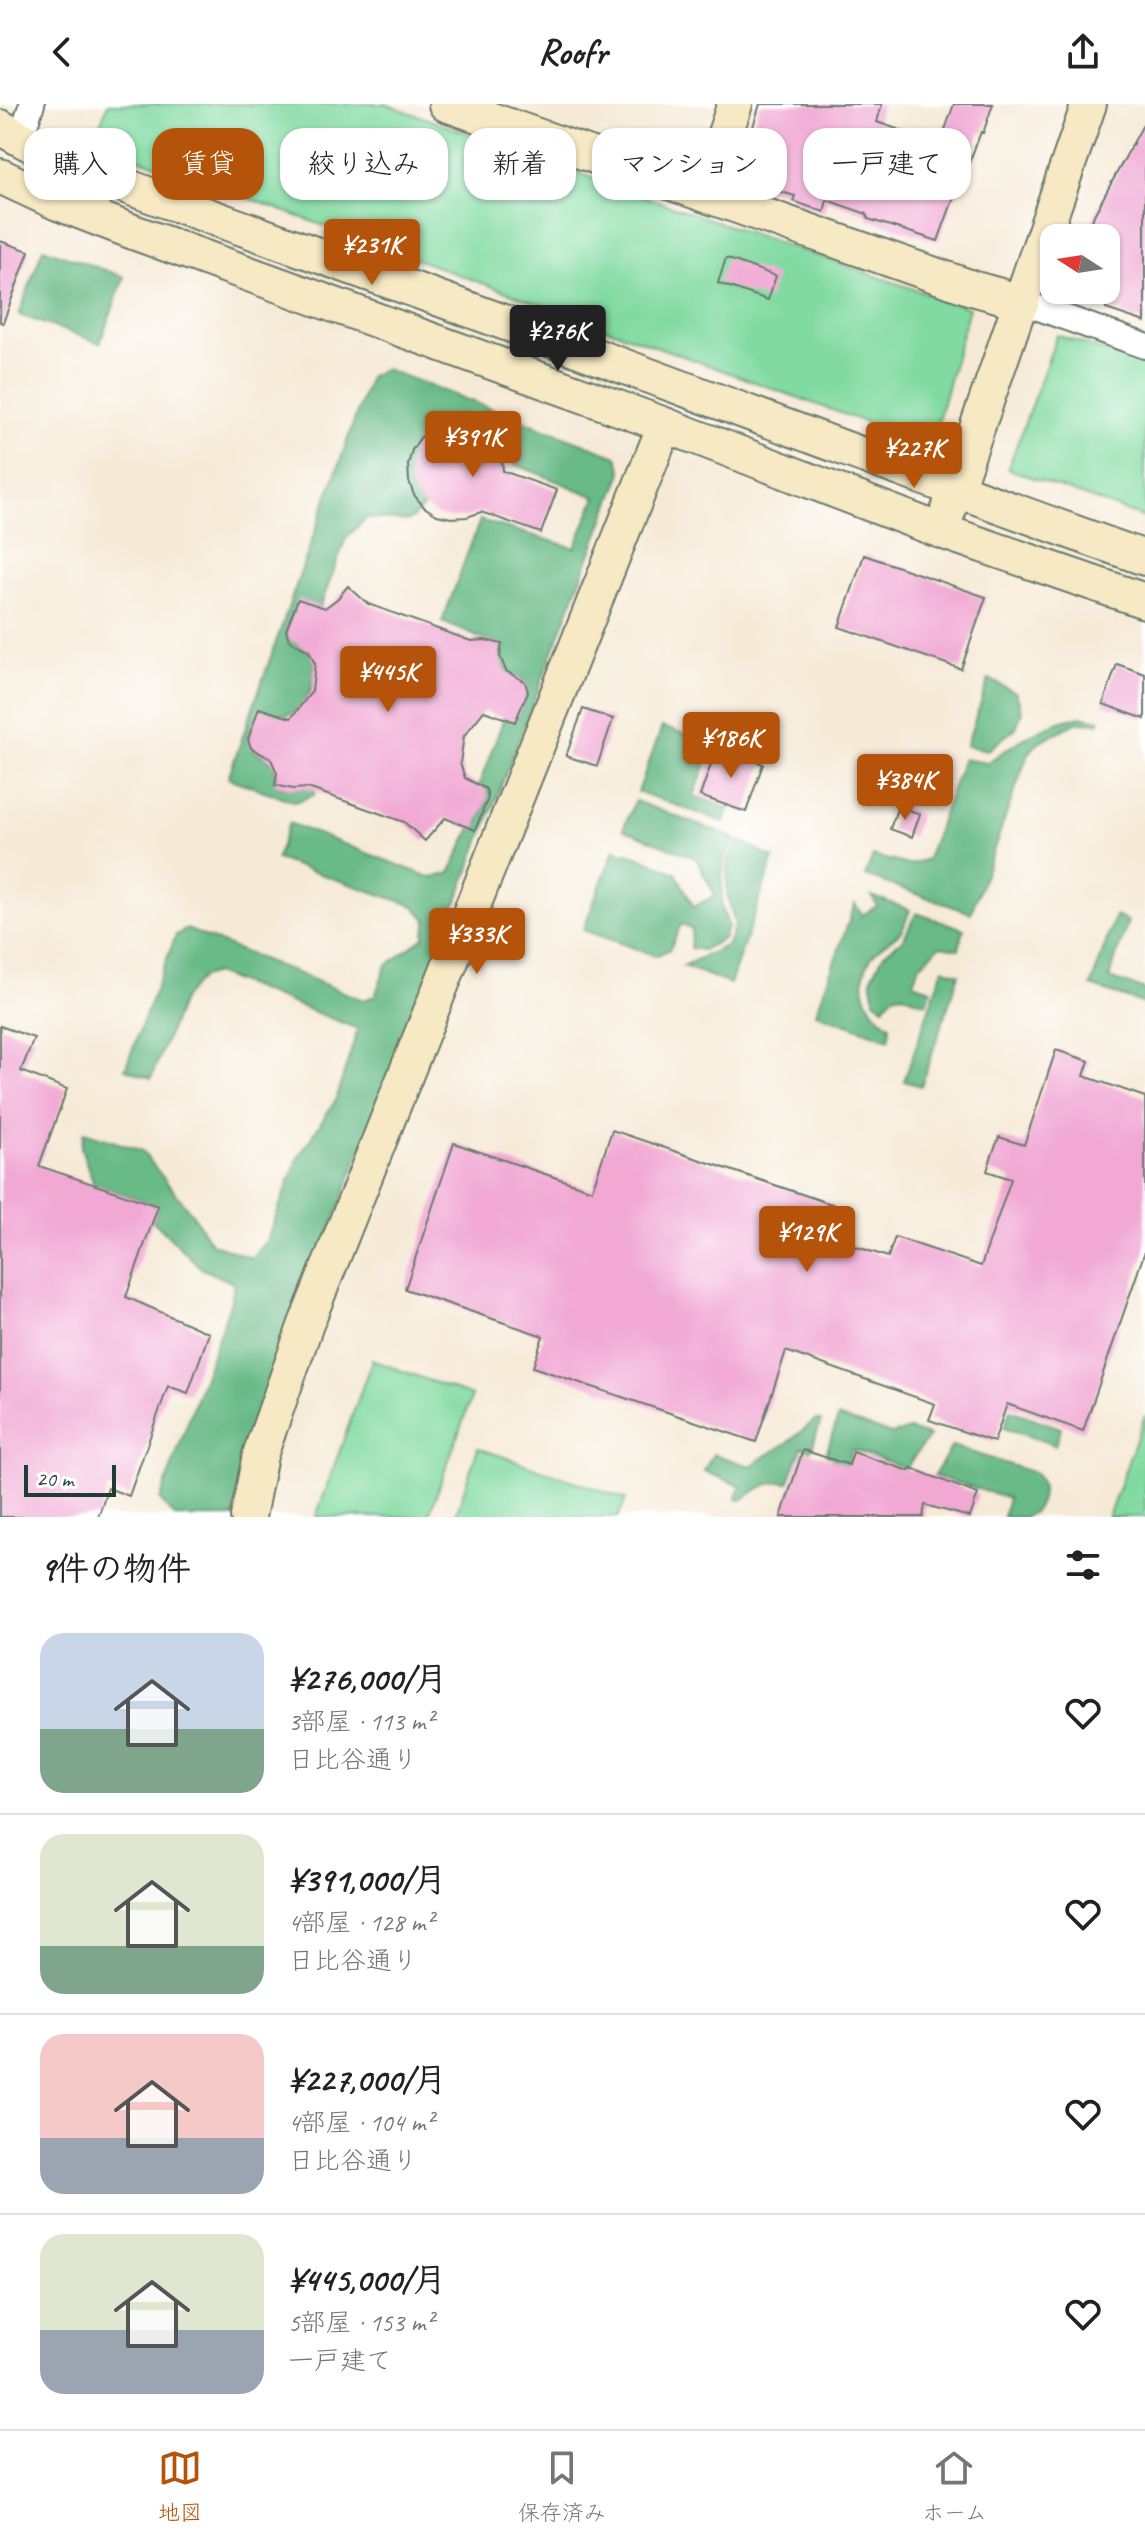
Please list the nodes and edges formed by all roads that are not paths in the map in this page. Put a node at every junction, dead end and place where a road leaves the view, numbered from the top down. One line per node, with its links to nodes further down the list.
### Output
1 (32, 104): 6 (street)
2 (446, 104): 7 (main road)
3 (735, 104): 5 (main road)
4 (1089, 104): 10 (main road)
5 (727, 128)
6 (10, 133): 13 (main road)
7 (592, 154)
8 (0, 176): 12 (main road)
9 (725, 200): 10 (main road)
10 (1022, 302): 11 (street); 13 (main road)
11 (1145, 346)
12 (665, 425): 14 (main road); 17 (main road)
13 (956, 491): 14 (main road); 15 (main road)
14 (941, 531): 16 (main road)
15 (1145, 558)
16 (1145, 601)
17 (248, 1517)

